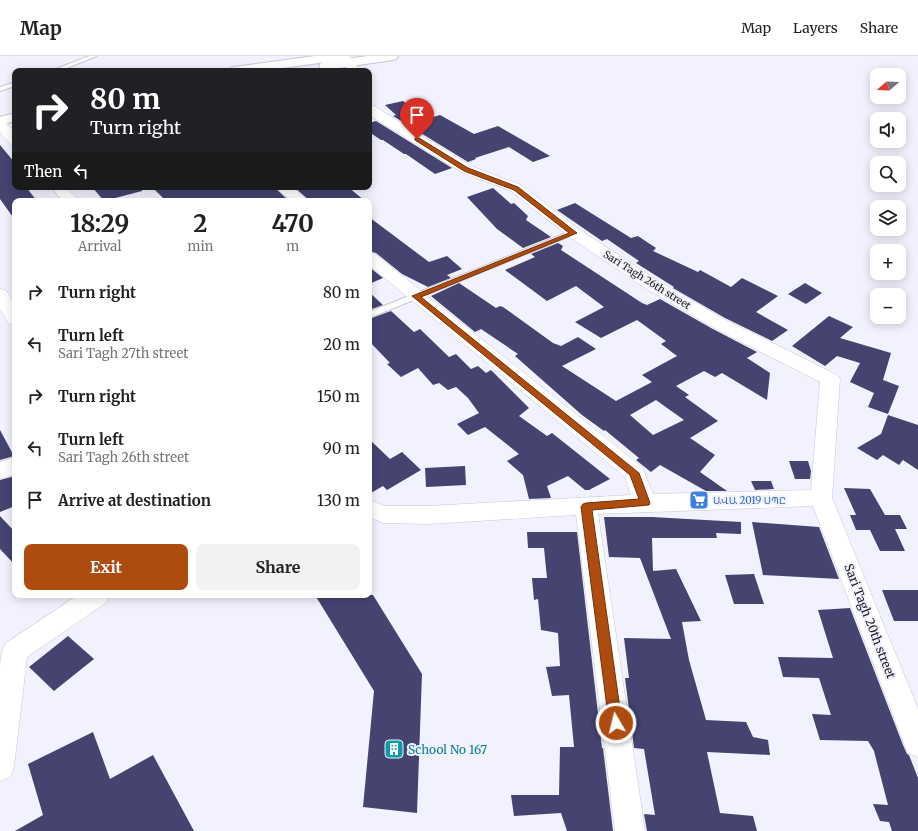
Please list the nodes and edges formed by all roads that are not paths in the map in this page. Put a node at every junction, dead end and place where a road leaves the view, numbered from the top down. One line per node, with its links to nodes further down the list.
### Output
1 (94, 56): 4 (lane)
2 (392, 56): 3 (main road)
3 (347, 61): 5 (main road); 6 (main road)
4 (62, 68)
5 (268, 68)
6 (306, 68)
7 (12, 85): 8 (lane)
8 (0, 89)
9 (12, 109): 11 (main road)
10 (372, 111): 20 (street, Sari Tagh 26th street)
11 (0, 112)
12 (12, 118): 13 (main road)
13 (0, 121)
14 (0, 124): 15 (street)
15 (12, 137)
16 (61, 190): 18 (street)
17 (286, 190): 19 (street)
18 (68, 198)
19 (296, 198)
20 (574, 233): 23 (lane); 28 (street, Sari Tagh 26th street)
21 (372, 259): 23 (street)
22 (0, 294): 25 (street)
23 (416, 296): 24 (lane); 29 (street)
24 (372, 314)
25 (12, 315)
26 (12, 466): 27 (street)
27 (0, 471)
28 (822, 498): 29 (street); 34 (street, Sari Tagh 20th street)
29 (645, 503): 30 (street)
30 (586, 507): 31 (street); 36 (street)
31 (376, 511)
32 (93, 598): 33 (street)
33 (8, 648): 35 (street)
34 (918, 744)
35 (0, 767)
36 (630, 831)

